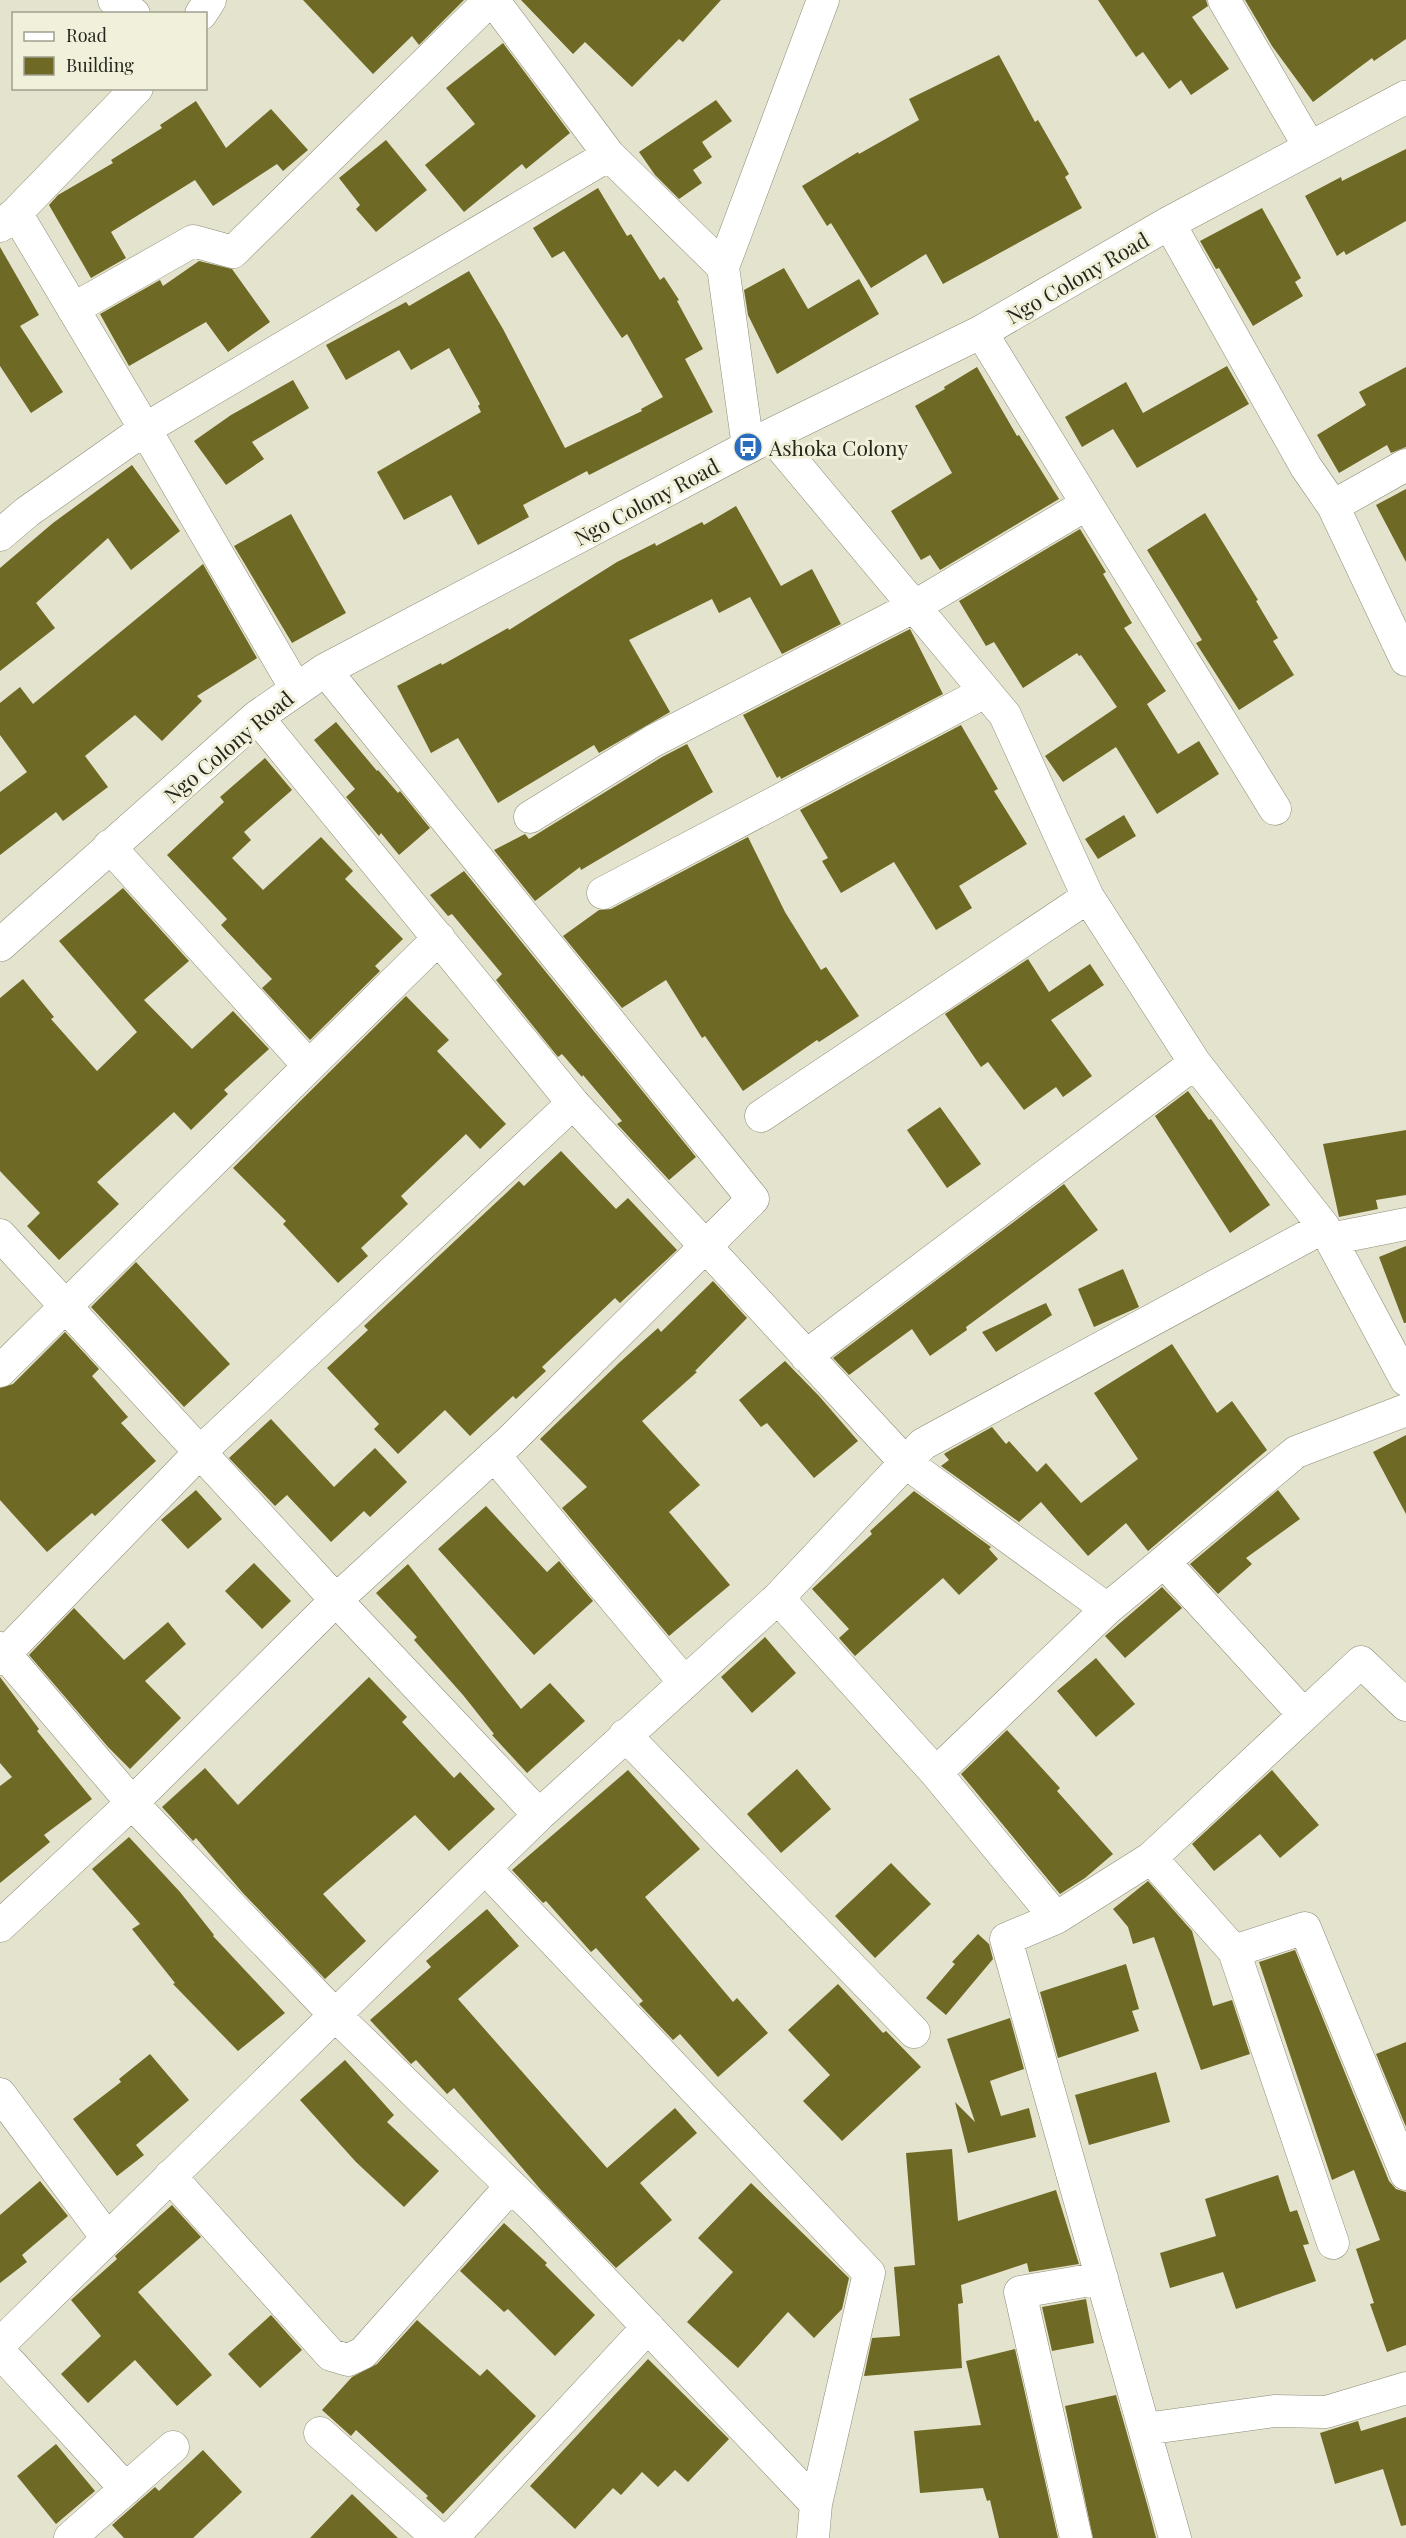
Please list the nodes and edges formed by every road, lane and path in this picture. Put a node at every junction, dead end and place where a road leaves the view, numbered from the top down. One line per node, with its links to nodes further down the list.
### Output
1 (114, 0): 5 (street)
2 (491, 0): 9 (street); 13 (street)
3 (1224, 0): 8 (street)
4 (818, 3): 12 (street)
5 (131, 12)
6 (135, 90): 10 (street)
7 (1406, 97): 8 (street, Ngo Colony Road)
8 (1310, 148): 11 (street, Ngo Colony Road)
9 (609, 155): 12 (street); 15 (street)
10 (8, 220): 13 (street)
11 (1169, 223): 14 (street, Ngo Colony Road); 19 (street)
12 (723, 267): 16 (street)
13 (73, 309): 15 (street)
14 (981, 332): 16 (street, Ngo Colony Road); 18 (street)
15 (145, 429): 20 (street); 24 (street)
16 (760, 441): 21 (street); 23 (street, Ngo Colony Road)
17 (1406, 465): 19 (street)
18 (1087, 504): 21 (street); 27 (street)
19 (1333, 506): 22 (street)
20 (0, 535)
21 (915, 606): 25 (street); 28 (street)
22 (1406, 660)
23 (325, 670): 24 (street, Ngo Colony Road); 41 (street)
24 (296, 689): 26 (street, Ngo Colony Road)
25 (985, 692): 30 (street); 31 (street)
26 (257, 717): 29 (street, Ngo Colony Road); 32 (street)
27 (1275, 809)
28 (530, 817)
29 (110, 846): 33 (street, Ngo Colony Road); 35 (street)
30 (603, 892)
31 (1088, 897): 34 (street); 37 (street)
32 (439, 938): 35 (street); 36 (street)
33 (0, 945)
34 (1195, 1063): 39 (street); 43 (street)
35 (309, 1066): 42 (street)
36 (573, 1102): 41 (street); 47 (street)
37 (761, 1116)
38 (1406, 1224): 39 (street)
39 (1327, 1233): 45 (street); 49 (street)
40 (0, 1235): 42 (street)
41 (704, 1246): 43 (street); 48 (street)
42 (66, 1306): 44 (street); 47 (street)
43 (806, 1356): 49 (street)
44 (0, 1371)
45 (1406, 1380)
46 (1406, 1410): 50 (street)
47 (200, 1452): 52 (street); 54 (street)
48 (494, 1455): 52 (street); 55 (street)
49 (904, 1462): 51 (street); 53 (street)
50 (1164, 1562): 53 (street); 57 (street)
51 (778, 1598): 55 (street); 59 (street)
52 (336, 1600): 60 (street); 61 (street)
53 (1107, 1609): 59 (street)
54 (2, 1654): 60 (street)
55 (684, 1682): 58 (street)
56 (1406, 1705): 57 (street)
57 (1304, 1715): 62 (street)
58 (625, 1735): 61 (street); 68 (street)
59 (936, 1773): 64 (street)
60 (132, 1803): 65 (street); 67 (street)
61 (539, 1815): 63 (street)
62 (1151, 1858): 64 (street); 66 (street)
63 (485, 1868): 67 (street); 84 (street)
64 (1056, 1918): 75 (street)
65 (0, 1926)
66 (1234, 1951): 70 (street); 74 (street)
67 (335, 2015): 71 (street); 72 (street)
68 (914, 2032)
69 (0, 2094): 73 (street)
70 (1406, 2174)
71 (170, 2176): 72 (street); 73 (street)
72 (511, 2186): 76 (street)
73 (107, 2238): 77 (street)
74 (1333, 2243)
75 (1102, 2278): 80 (street); 89 (street)
76 (648, 2327): 84 (street); 87 (street)
77 (0, 2344)
78 (0, 2352): 83 (street)
79 (1406, 2388): 80 (street)
80 (1145, 2429): 90 (street)
81 (320, 2433): 86 (street)
82 (173, 2447): 83 (street)
83 (126, 2489): 85 (street)
84 (816, 2504): 88 (street)
85 (70, 2538)
86 (438, 2538)
87 (452, 2538)
88 (813, 2538)
89 (1076, 2538)
90 (1175, 2538)

